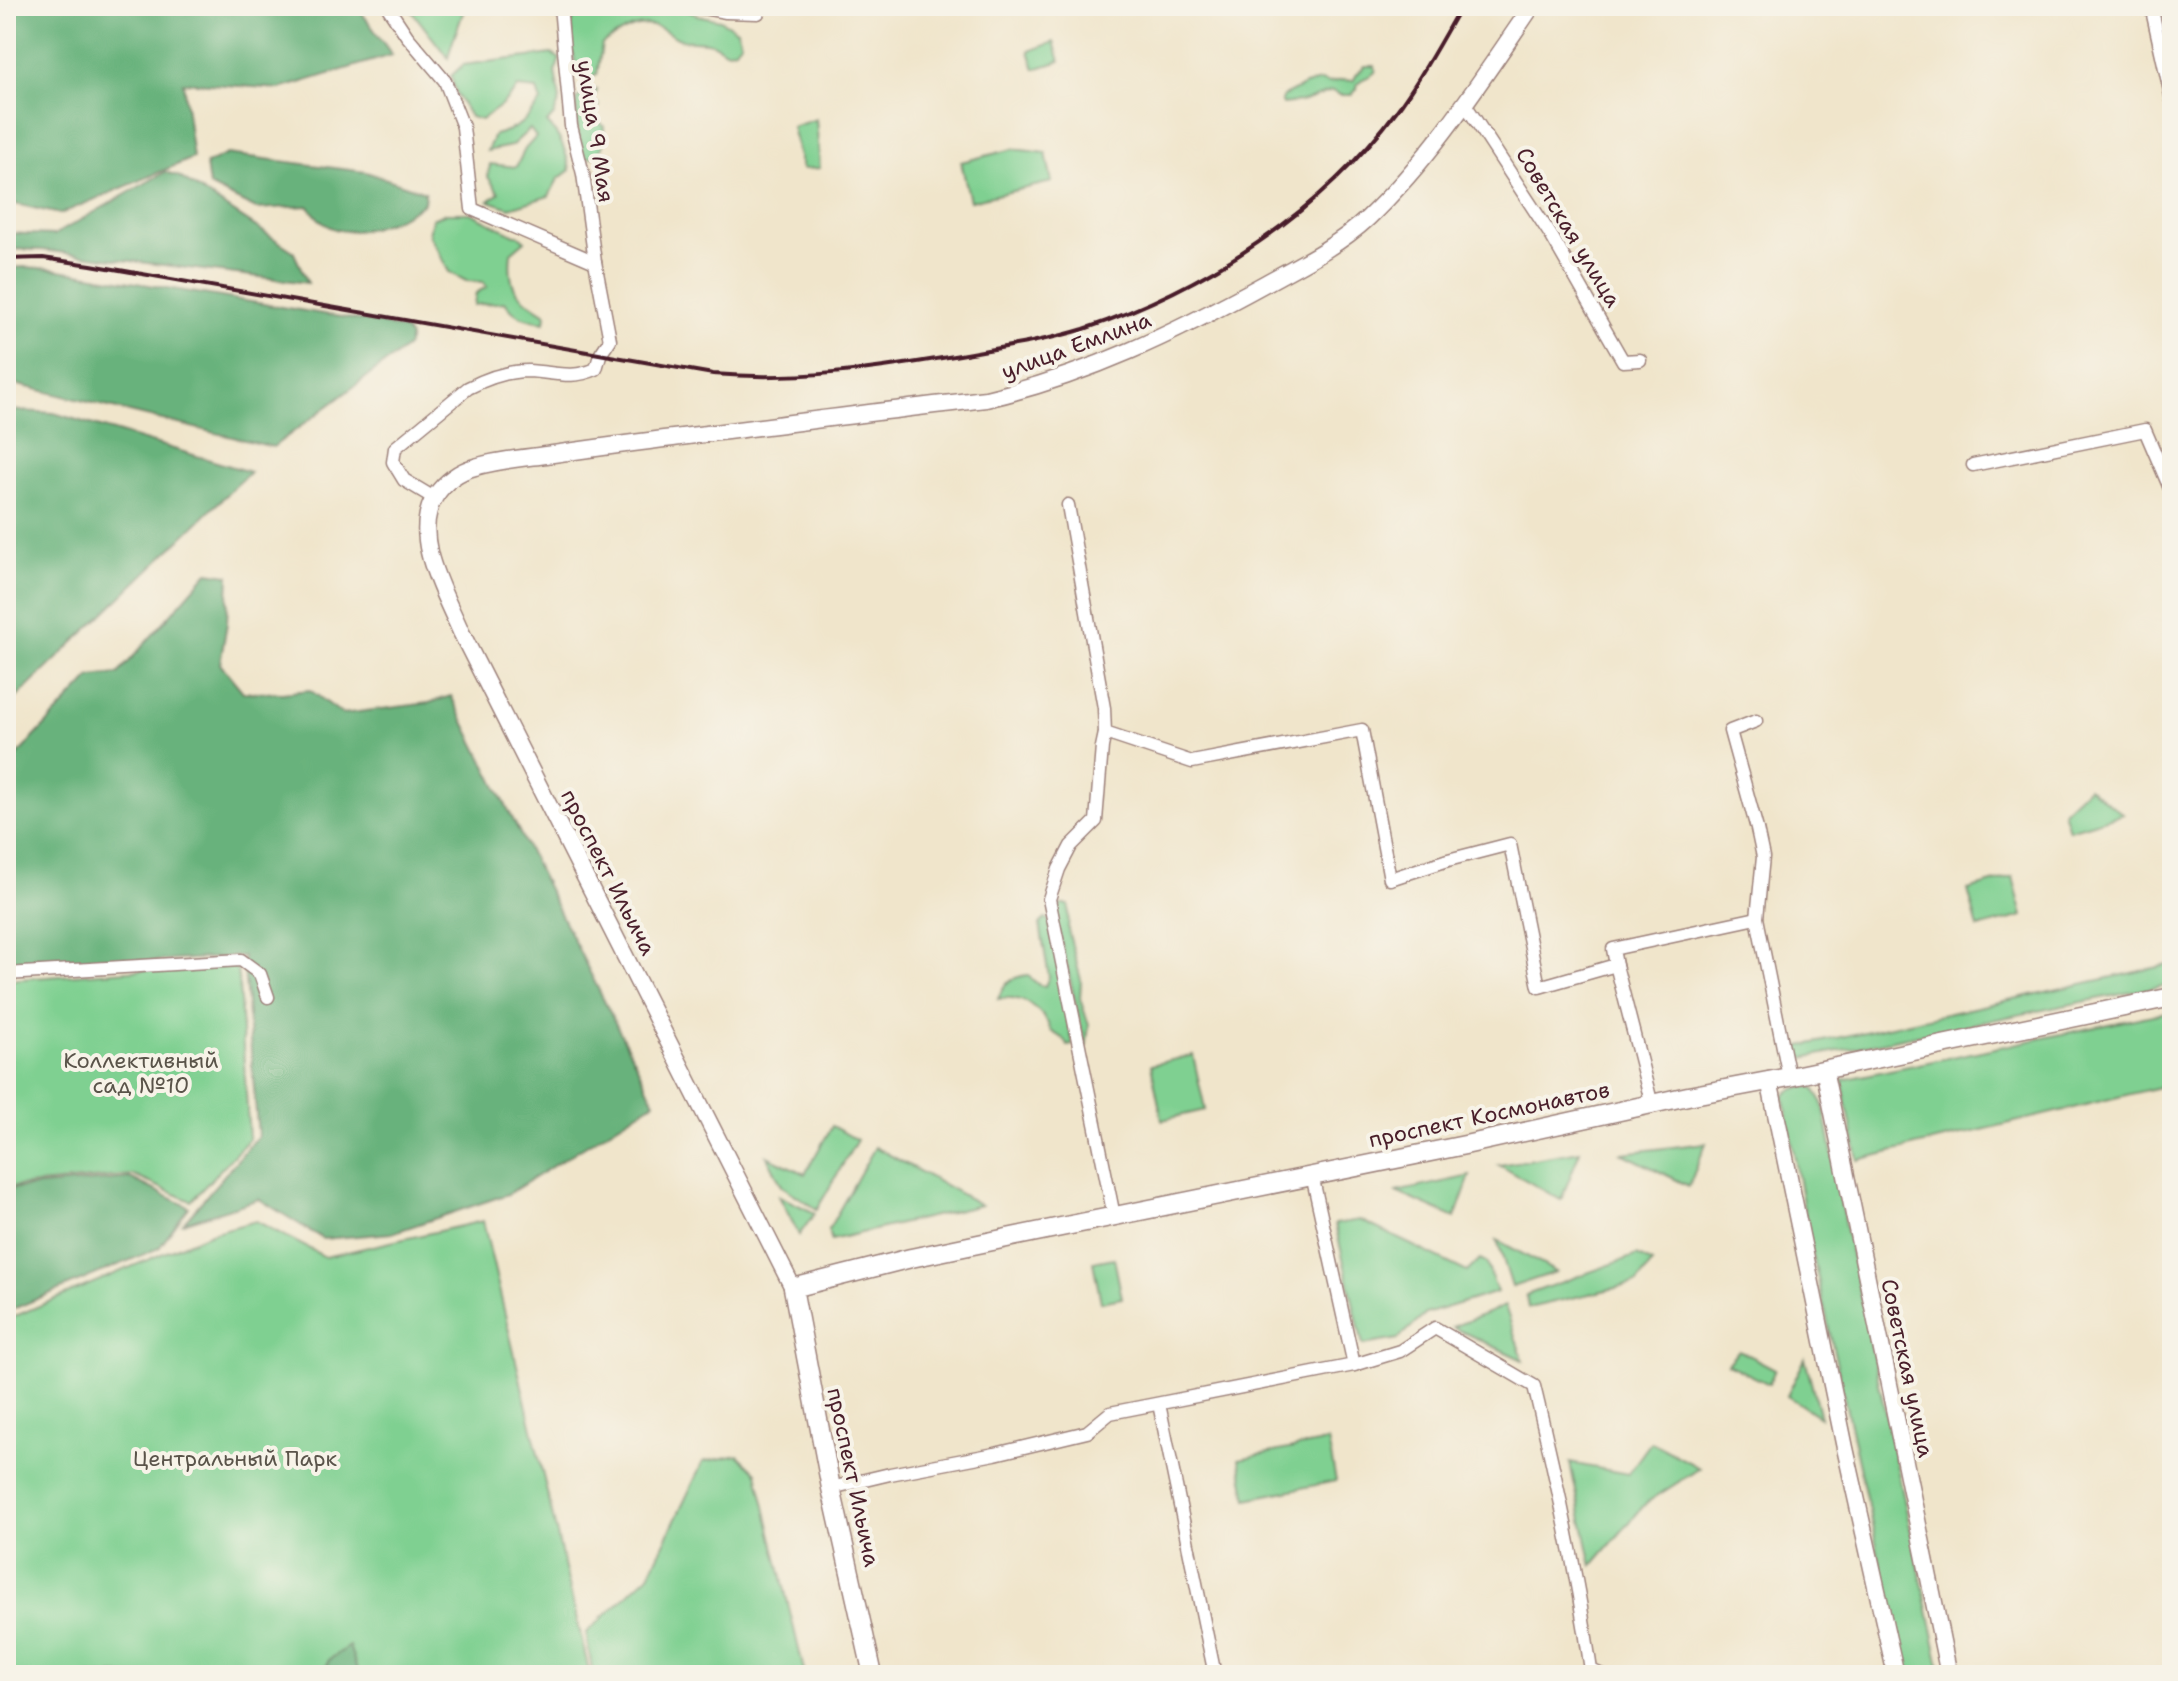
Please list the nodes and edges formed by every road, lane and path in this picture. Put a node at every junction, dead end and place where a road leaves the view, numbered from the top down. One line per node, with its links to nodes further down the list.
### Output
1 (387, 6): 9 (street)
2 (560, 6): 9 (street, улица 9 Мая)
3 (692, 6): 6 (street)
4 (1532, 6): 8 (street, улица Емлина)
5 (2151, 6): 7 (street)
6 (758, 13)
7 (2172, 100)
8 (1465, 104): 10 (street, Советская улица); 13 (street, улица Емлина)
9 (595, 262): 13 (street, улица 9 Мая)
10 (1640, 360)
11 (1973, 465): 12 (street)
12 (2172, 493)
13 (434, 498): 28 (street, проспект Ильича)
14 (1068, 505): 16 (street)
15 (1756, 721): 17 (street)
16 (1105, 733): 18 (street); 27 (street)
17 (1757, 918): 18 (street); 23 (street)
18 (1616, 965): 25 (street)
19 (6, 974): 20 (street)
20 (268, 997)
21 (2172, 997): 22 (main road, проспект Космонавтов)
22 (1824, 1069): 23 (main road, проспект Космонавтов); 36 (street, Советская улица)
23 (1789, 1077): 24 (main road, проспект Космонавтов)
24 (1769, 1080): 25 (main road, проспект Космонавтов); 35 (street)
25 (1652, 1105): 26 (main road, проспект Космонавтов)
26 (1312, 1175): 27 (main road, проспект Космонавтов); 29 (street)
27 (1114, 1216): 28 (main road, проспект Космонавтов)
28 (793, 1288): 31 (main road, проспект Ильича)
29 (1354, 1365): 30 (street); 34 (street)
30 (1159, 1404): 31 (street); 33 (street)
31 (831, 1488): 32 (main road, проспект Ильича)
32 (873, 1675)
33 (1215, 1675)
34 (1602, 1675)
35 (1896, 1675)
36 (1949, 1675)

